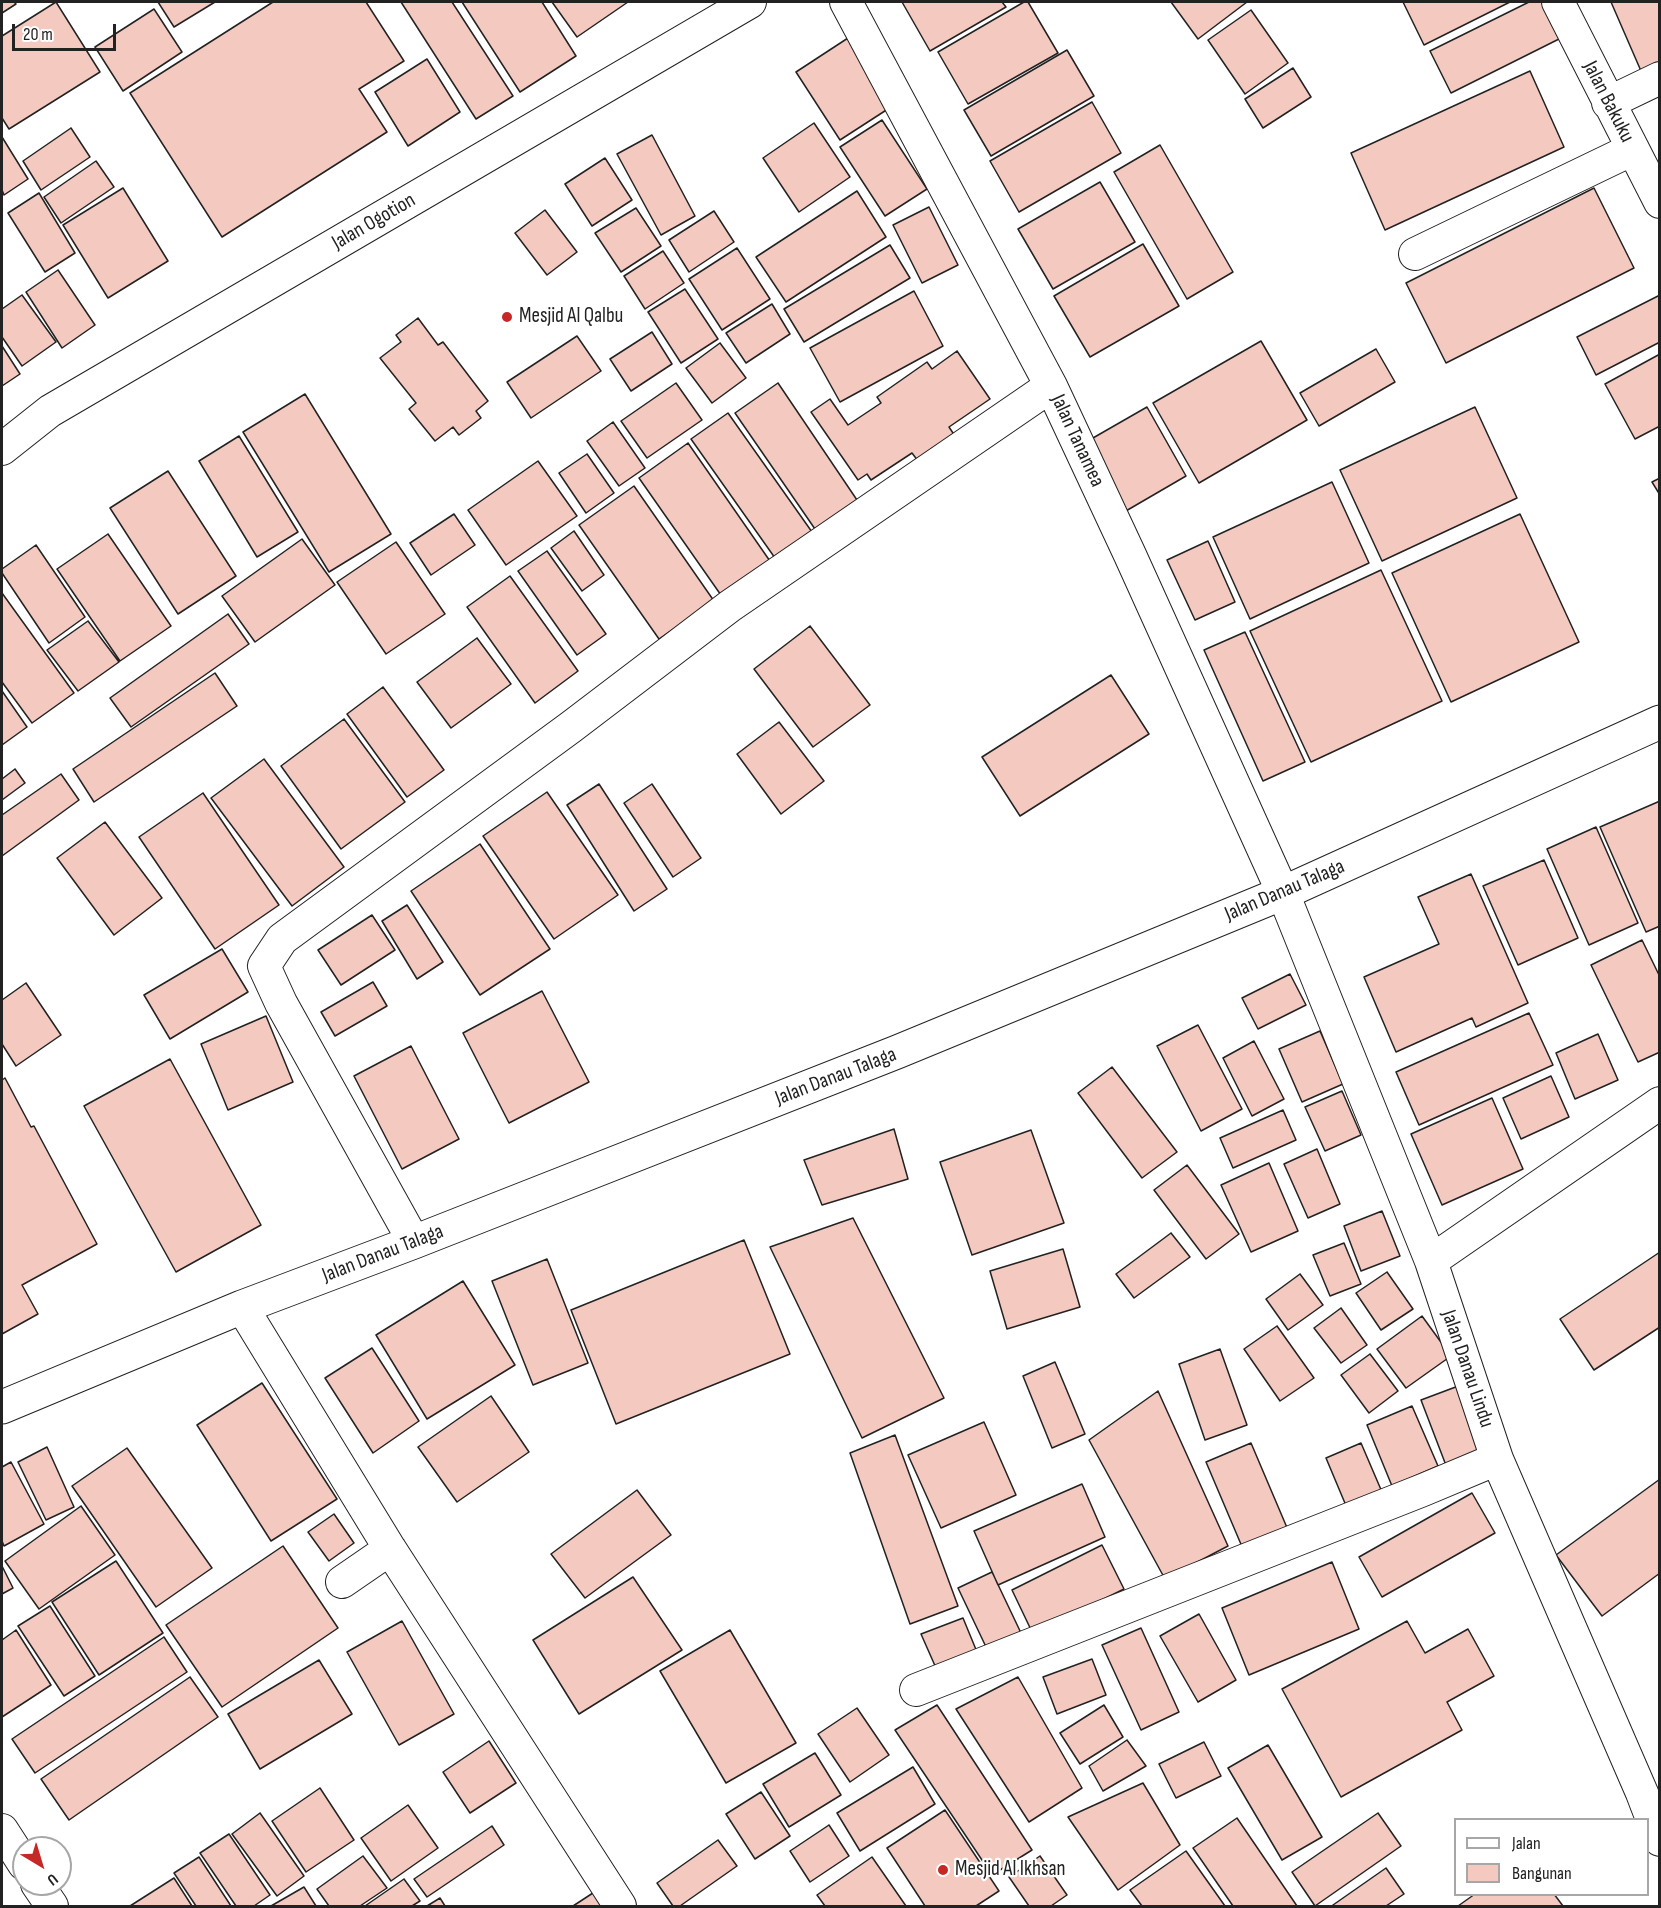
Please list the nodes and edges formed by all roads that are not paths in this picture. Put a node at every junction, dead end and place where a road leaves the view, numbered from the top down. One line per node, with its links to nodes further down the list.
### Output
1 (750, 2): 10 (street, Jalan Ogotion)
2 (846, 2): 9 (street, Jalan Tanamea)
3 (1558, 2): 5 (street, Jalan Bakuku)
4 (1659, 78): 5 (street)
5 (1608, 103): 6 (street, Jalan Bakuku)
6 (1633, 149): 7 (street, Jalan Bakuku); 8 (street)
7 (1659, 202)
8 (1415, 254)
9 (1051, 386): 12 (street, Jalan Tanamea); 14 (street)
10 (2, 448)
11 (1659, 722): 12 (street, Jalan Danau Talaga)
12 (1283, 893): 14 (street, Jalan Danau Talaga); 15 (street, Jalan Danau Lindu)
13 (1659, 1103): 15 (street)
14 (414, 1242): 16 (street, Jalan Danau Talaga)
15 (1431, 1261): 18 (street, Jalan Danau Lindu)
16 (242, 1307): 17 (street, Jalan Danau Talaga); 19 (street)
17 (2, 1407)
18 (1497, 1459): 21 (street); 22 (street, Jalan Danau Lindu)
19 (390, 1549): 20 (street); 26 (street)
20 (342, 1582)
21 (916, 1689)
22 (1651, 1789): 24 (street, Jalan Danau Lindu)
23 (2, 1830): 25 (street)
24 (1659, 1840)
25 (12, 1845)
26 (620, 1906)

